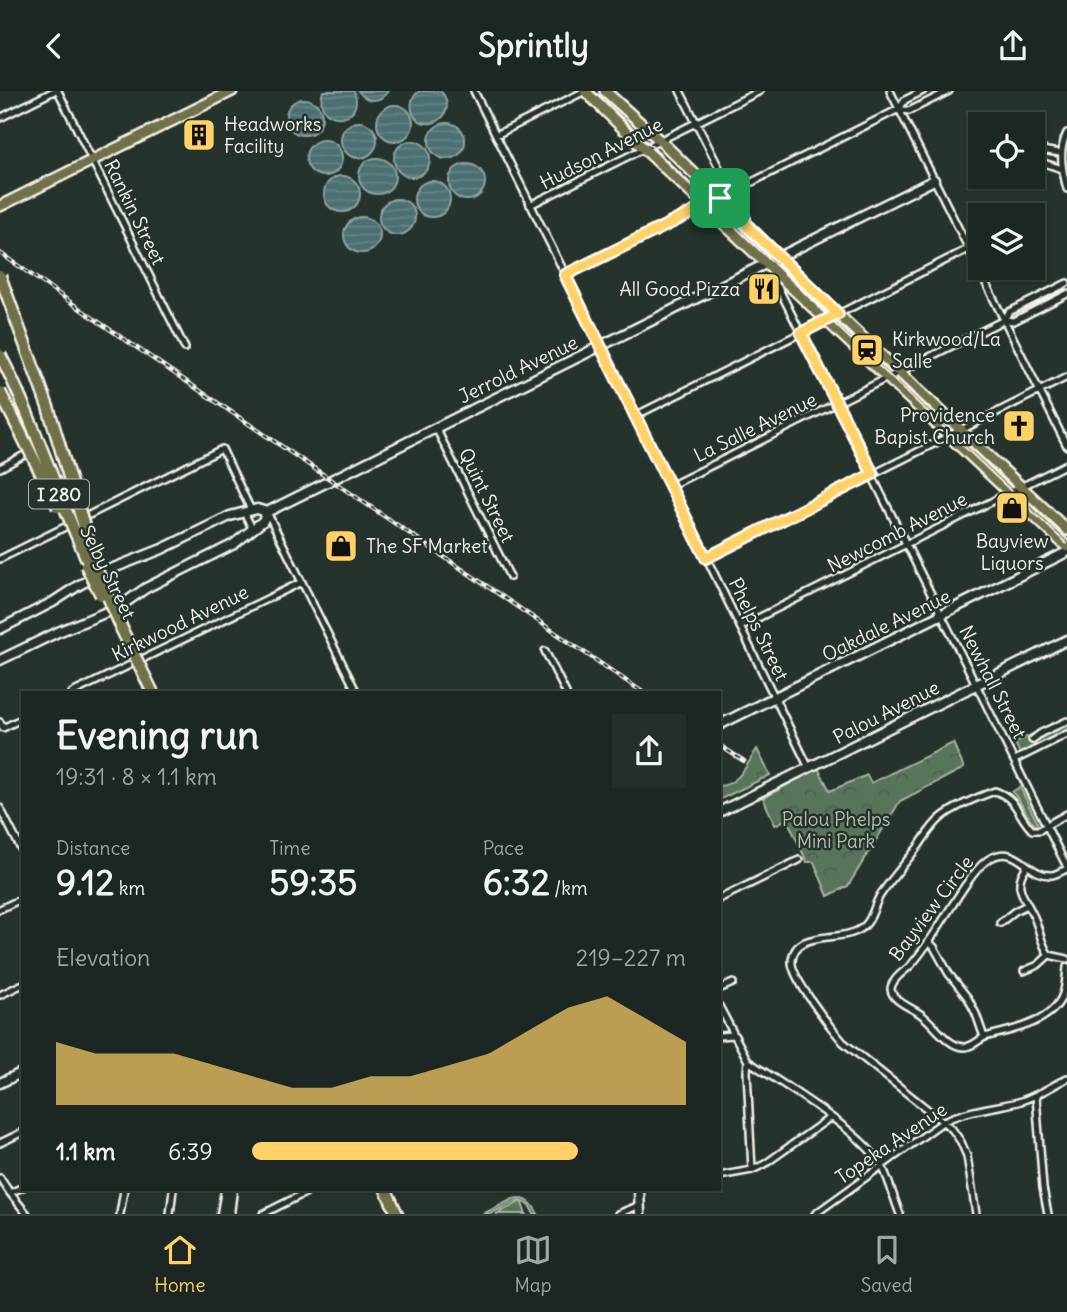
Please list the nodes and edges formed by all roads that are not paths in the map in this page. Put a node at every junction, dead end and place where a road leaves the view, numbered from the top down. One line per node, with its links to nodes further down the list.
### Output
1 (56, 91): 12 (street); 20 (street, Rankin Street)
2 (232, 91): 20 (main road)
3 (474, 91): 15 (street, Phelps Street)
4 (585, 91): 15 (street); 17 (main road)
5 (605, 91): 16 (main road)
6 (680, 91): 13 (street)
7 (760, 91): 13 (street, Hudson Avenue)
8 (890, 91): 11 (street)
9 (923, 91): 11 (street)
10 (949, 91): 11 (street)
11 (899, 109): 23 (street); 25 (street)
12 (0, 118)
13 (696, 123): 16 (street, Hudson Avenue); 25 (street)
14 (1067, 133): 19 (street)
15 (496, 135): 27 (street, Phelps Street)
16 (660, 141): 17 (street, Hudson Avenue); 26 (main road)
17 (644, 149): 27 (street, Hudson Avenue); 28 (main road)
18 (1045, 150): 19 (street)
19 (1061, 153): 22 (street)
20 (92, 160): 29 (main road); 46 (street, Rankin Street)
21 (1045, 163): 22 (street)
22 (1062, 169): 24 (street)
23 (934, 180): 31 (street); 32 (street, Jerrold Avenue)
24 (1067, 189)
25 (732, 193): 26 (street); 30 (main road)
26 (720, 198): 28 (street); 30 (main road)
27 (530, 205): 35 (street, Phelps Street)
28 (705, 205): 33 (main road); 35 (street)
29 (0, 206)
30 (748, 227): 32 (main road)
31 (968, 249): 41 (street)
32 (780, 257): 33 (street, Jerrold Avenue); 41 (main road)
33 (766, 264): 34 (main road); 45 (street, Jerrold Avenue)
34 (774, 271): 39 (main road); 42 (main road)
35 (565, 275): 45 (street, Phelps Street)
36 (0, 276): 83 (highway, bridge)
37 (984, 280): 43 (street)
38 (1067, 283): 43 (street, La Salle Avenue)
39 (779, 287): 44 (street, Newhall Street)
40 (1067, 294): 43 (street, La Salle Avenue)
41 (838, 314): 42 (street); 48 (main road)
42 (826, 320): 44 (street); 50 (main road)
43 (1004, 320): 48 (street, La Salle Avenue); 51 (street)
44 (801, 333): 53 (street, Newhall Street); 55 (street)
45 (600, 346): 55 (street, Phelps Street); 56 (street, Jerrold Avenue)
46 (185, 348)
47 (0, 355): 83 (highway, I 280, bridge)
48 (900, 372): 50 (street, La Salle Avenue); 57 (main road)
49 (1067, 377): 51 (street)
50 (888, 378): 53 (street, La Salle Avenue); 58 (main road)
51 (1038, 391): 57 (street); 59 (street)
52 (0, 392): 54 (highway, I 280, bridge)
53 (837, 403): 63 (street, Newhall Street); 64 (street, La Salle Avenue)
54 (12, 416): 60 (street, Selby Street); 92 (highway, I 280, bridge)
55 (635, 416): 64 (street, Phelps Street)
56 (436, 428): 68 (street, Jerrold Avenue); 76 (street, Quint Street)
57 (960, 430): 58 (street); 65 (main road)
58 (949, 436): 63 (street); 66 (main road)
59 (1067, 446)
60 (30, 452): 62 (street); 69 (street, Selby Street)
61 (1067, 464): 65 (street, Newcomb Avenue)
62 (0, 468)
63 (873, 474): 72 (street, Newhall Street); 74 (street)
64 (670, 486): 74 (street, Phelps Street)
65 (1021, 487): 66 (street, Newcomb Avenue); 71 (main road)
66 (1010, 493): 72 (street, Newcomb Avenue); 73 (main road)
67 (248, 511): 68 (street); 69 (street); 70 (street); 77 (street)
68 (267, 512): 70 (street, Jerrold Avenue); 78 (street)
69 (68, 526): 75 (street); 77 (street, Selby Street)
70 (253, 530): 79 (street, Jerrold Avenue)
71 (1067, 530)
72 (907, 544): 80 (street, Newhall Street); 81 (street, Newcomb Avenue)
73 (1067, 550): 80 (street, Oakdale Avenue)
74 (706, 558): 81 (street, Phelps Street)
75 (0, 559)
76 (510, 577)
77 (92, 578): 79 (street, Selby Street); 82 (street)
78 (302, 582): 90 (street, Kirkwood Avenue); 94 (street)
79 (109, 611): 86 (street, Selby Street); 87 (street, Jerrold Avenue)
80 (942, 614): 89 (street, Newhall Street); 96 (street, Oakdale Avenue)
81 (740, 627): 96 (street, Phelps Street)
82 (0, 629)
83 (122, 632): 91 (highway, I 280, bridge)
84 (1067, 640): 89 (street, Palou Avenue)
85 (545, 650): 95 (street)
86 (131, 654)
87 (0, 660)
88 (139, 670): 93 (street)
89 (975, 685): 103 (street, Newhall Street); 104 (street, Palou Avenue)
90 (76, 691)
91 (150, 691)
92 (150, 691)
93 (150, 691)
94 (357, 691)
95 (565, 691)
96 (774, 698): 99 (street, Oakdale Avenue); 104 (street, Phelps Street)
97 (21, 719): 100 (street)
98 (1067, 721): 102 (street)
99 (721, 724)
100 (1, 725)
101 (1067, 734): 103 (street)
102 (1032, 740)
103 (1015, 760): 108 (street, Newhall Street)
104 (809, 768): 106 (street, Palou Avenue)
105 (0, 809): 109 (street)
106 (721, 811)
107 (1067, 814): 108 (street)
108 (1047, 825): 112 (street, Newhall Street); 137 (street)
109 (21, 849)
110 (799, 860): 113 (street)
111 (1027, 866): 112 (street, Bayview Circle); 115 (street); 118 (street, Bayview Circle)
112 (1067, 868)
113 (721, 898)
114 (21, 899): 116 (street)
115 (1027, 905): 117 (street); 119 (street)
116 (0, 909)
117 (1000, 923)
118 (929, 942): 130 (street); 130 (street, Bayview Circle)
119 (1049, 955): 120 (street); 122 (street)
120 (1067, 960)
121 (1067, 967): 130 (street, Bayview Circle)
122 (1024, 971)
123 (733, 983): 125 (street)
124 (21, 985): 126 (street)
125 (721, 988)
126 (0, 995)
127 (721, 1010): 128 (street)
128 (733, 1035): 129 (street); 131 (street)
129 (721, 1036)
130 (984, 1037)
131 (748, 1061): 136 (street); 141 (street)
132 (21, 1073): 134 (street)
133 (1067, 1078): 135 (street, Topeka Avenue)
134 (0, 1083)
135 (1036, 1096): 137 (street, Topeka Avenue); 166 (street)
136 (831, 1118): 140 (street); 141 (street)
137 (944, 1121): 140 (street, Topeka Avenue); 165 (street)
138 (21, 1133): 139 (street)
139 (0, 1143)
140 (882, 1167): 154 (street, Topeka Avenue); 164 (street)
141 (752, 1170): 142 (street)
142 (721, 1176)
143 (0, 1178): 152 (street)
144 (21, 1188): 152 (street)
145 (124, 1191): 156 (street)
146 (173, 1191): 157 (street)
147 (226, 1191): 158 (street)
148 (232, 1191): 159 (street)
149 (309, 1191): 160 (street)
150 (384, 1191): 161 (highway)
151 (640, 1191): 153 (street)
152 (10, 1193): 155 (street)
153 (640, 1210): 162 (street)
154 (824, 1211): 163 (street, Topeka Avenue)
155 (27, 1214)
156 (120, 1214)
157 (170, 1214)
158 (222, 1214)
159 (229, 1214)
160 (263, 1214)
161 (393, 1214)
162 (618, 1214)
163 (815, 1214)
164 (900, 1214)
165 (976, 1214)
166 (1048, 1214)

